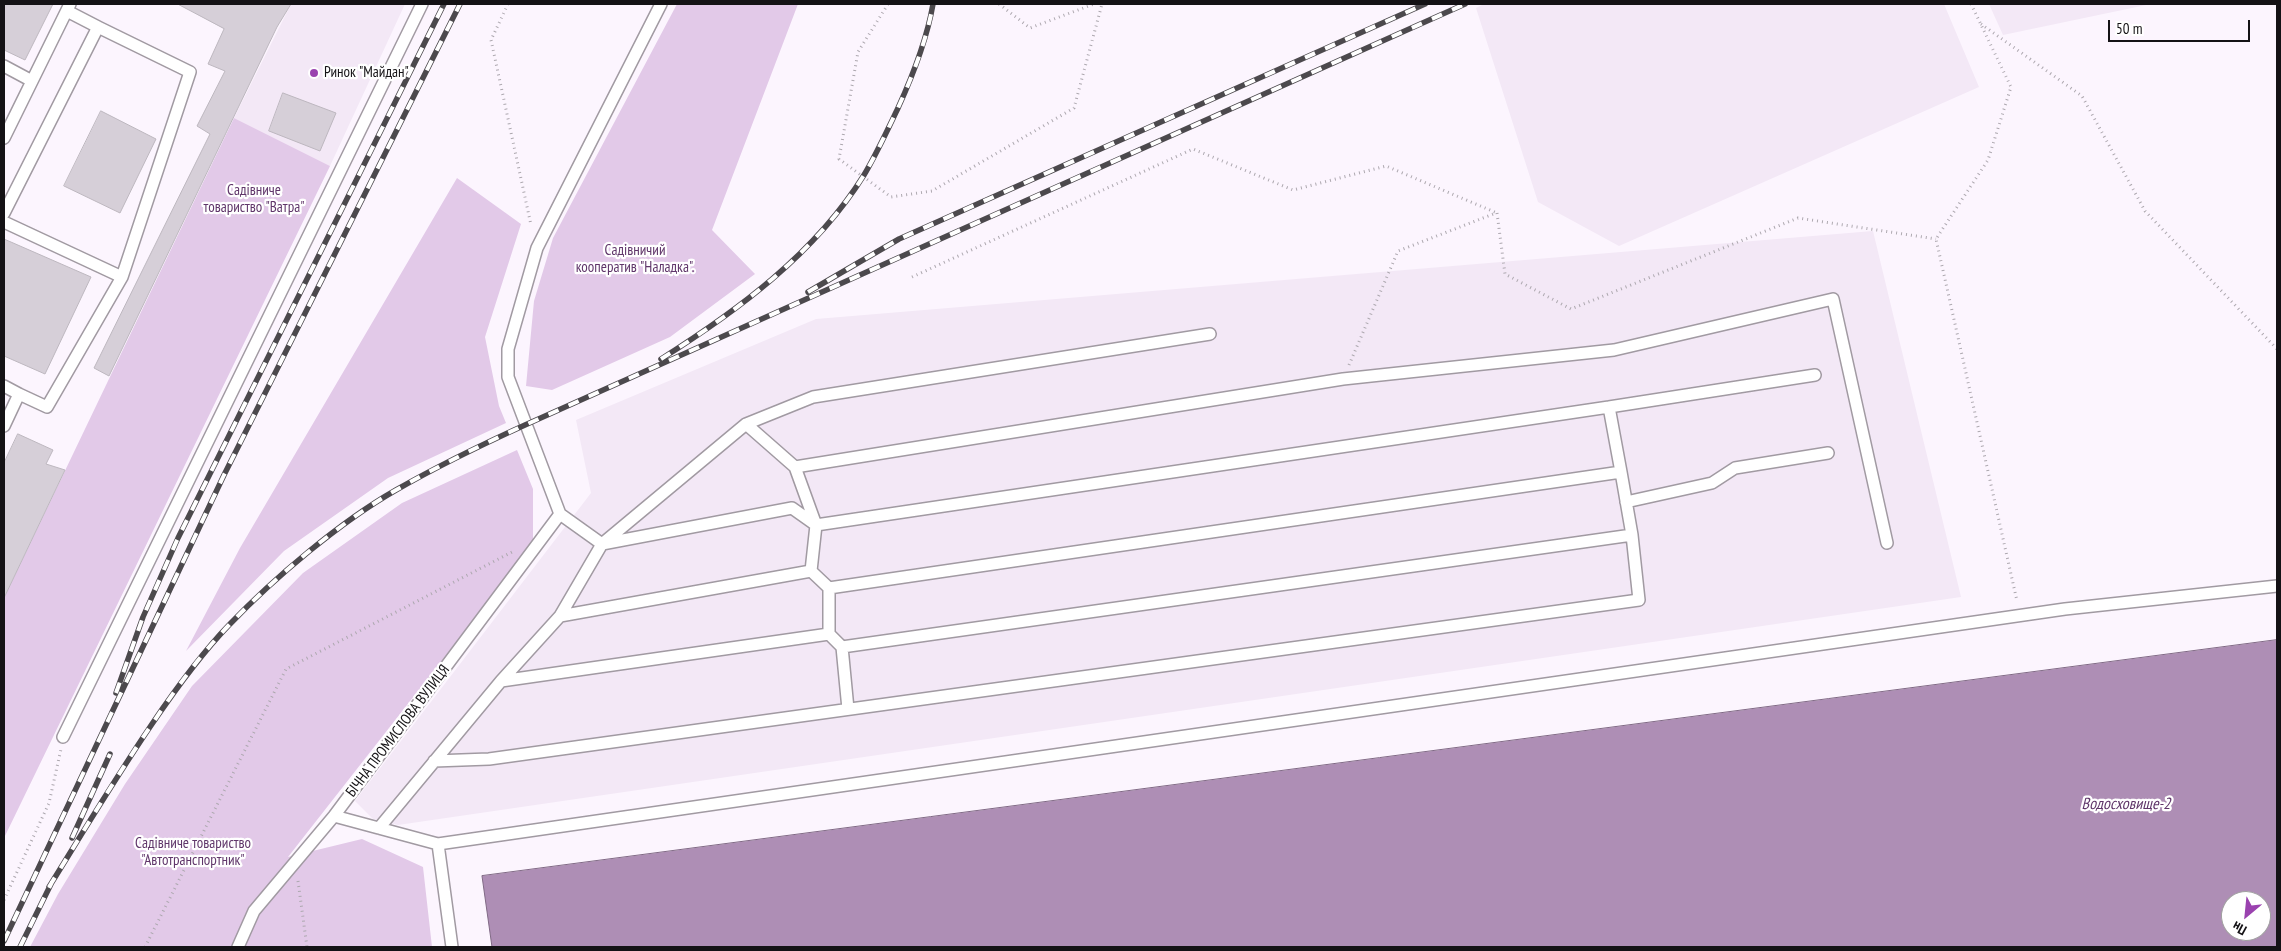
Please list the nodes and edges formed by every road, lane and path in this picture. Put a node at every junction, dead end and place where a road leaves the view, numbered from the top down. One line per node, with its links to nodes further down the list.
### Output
1 (421, 4): 50 (lane)
2 (508, 4): 19 (path)
3 (661, 4): 19 (lane)
4 (888, 4): 7 (path)
5 (998, 4): 6 (path)
6 (1094, 4)
7 (1102, 4)
8 (1971, 4): 10 (path)
9 (68, 7): 11 (lane); 13 (lane)
10 (1980, 23): 18 (path); 23 (path)
11 (98, 27): 15 (lane); 21 (lane)
12 (4, 66): 13 (lane)
13 (32, 81): 14 (lane)
14 (4, 138)
15 (4, 213)
16 (1497, 213): 18 (path); 20 (path); 25 (path)
17 (4, 222): 21 (lane)
18 (1936, 239): 45 (path)
19 (537, 248): 35 (lane)
20 (912, 276)
21 (122, 277): 27 (lane)
22 (1210, 334): 29 (lane)
23 (2277, 349)
24 (1814, 375): 28 (lane)
25 (1342, 379): 32 (lane); 38 (lane)
26 (4, 386): 27 (lane)
27 (19, 394): 30 (lane)
28 (1610, 407): 33 (lane); 36 (lane)
29 (746, 424): 32 (lane); 39 (lane)
30 (4, 426)
31 (1828, 453): 34 (lane)
32 (795, 467): 36 (lane)
33 (1620, 472): 34 (lane); 43 (lane)
34 (1626, 502): 37 (lane)
35 (560, 514): 39 (lane); 52 (lane, БІЧНА ПРОМИСЛОВА ВУЛИЦЯ)
36 (816, 525): 39 (lane); 41 (lane)
37 (1632, 535): 47 (lane); 49 (lane)
38 (1887, 543)
39 (602, 544): 44 (lane)
40 (517, 549): 57 (path)
41 (811, 570): 43 (lane); 44 (lane)
42 (2277, 586): 45 (lane)
43 (829, 588): 46 (lane)
44 (560, 616): 48 (lane)
45 (2020, 616): 54 (lane)
46 (829, 634): 47 (lane); 48 (lane)
47 (842, 647): 49 (lane)
48 (501, 680): 51 (lane)
49 (848, 710): 51 (lane)
50 (63, 737): 56 (path)
51 (434, 761): 53 (lane)
52 (334, 816): 53 (lane); 55 (lane, БІЧНА ПРОМИСЛОВА ВУЛИЦЯ)
53 (379, 828): 54 (lane)
54 (438, 844): 60 (lane)
55 (296, 864): 58 (lane, БІЧНА ПРОМИСЛОВА ВУЛИЦЯ); 59 (path)
56 (4, 900)
57 (145, 947)
58 (238, 947)
59 (307, 947)
60 (452, 947)

